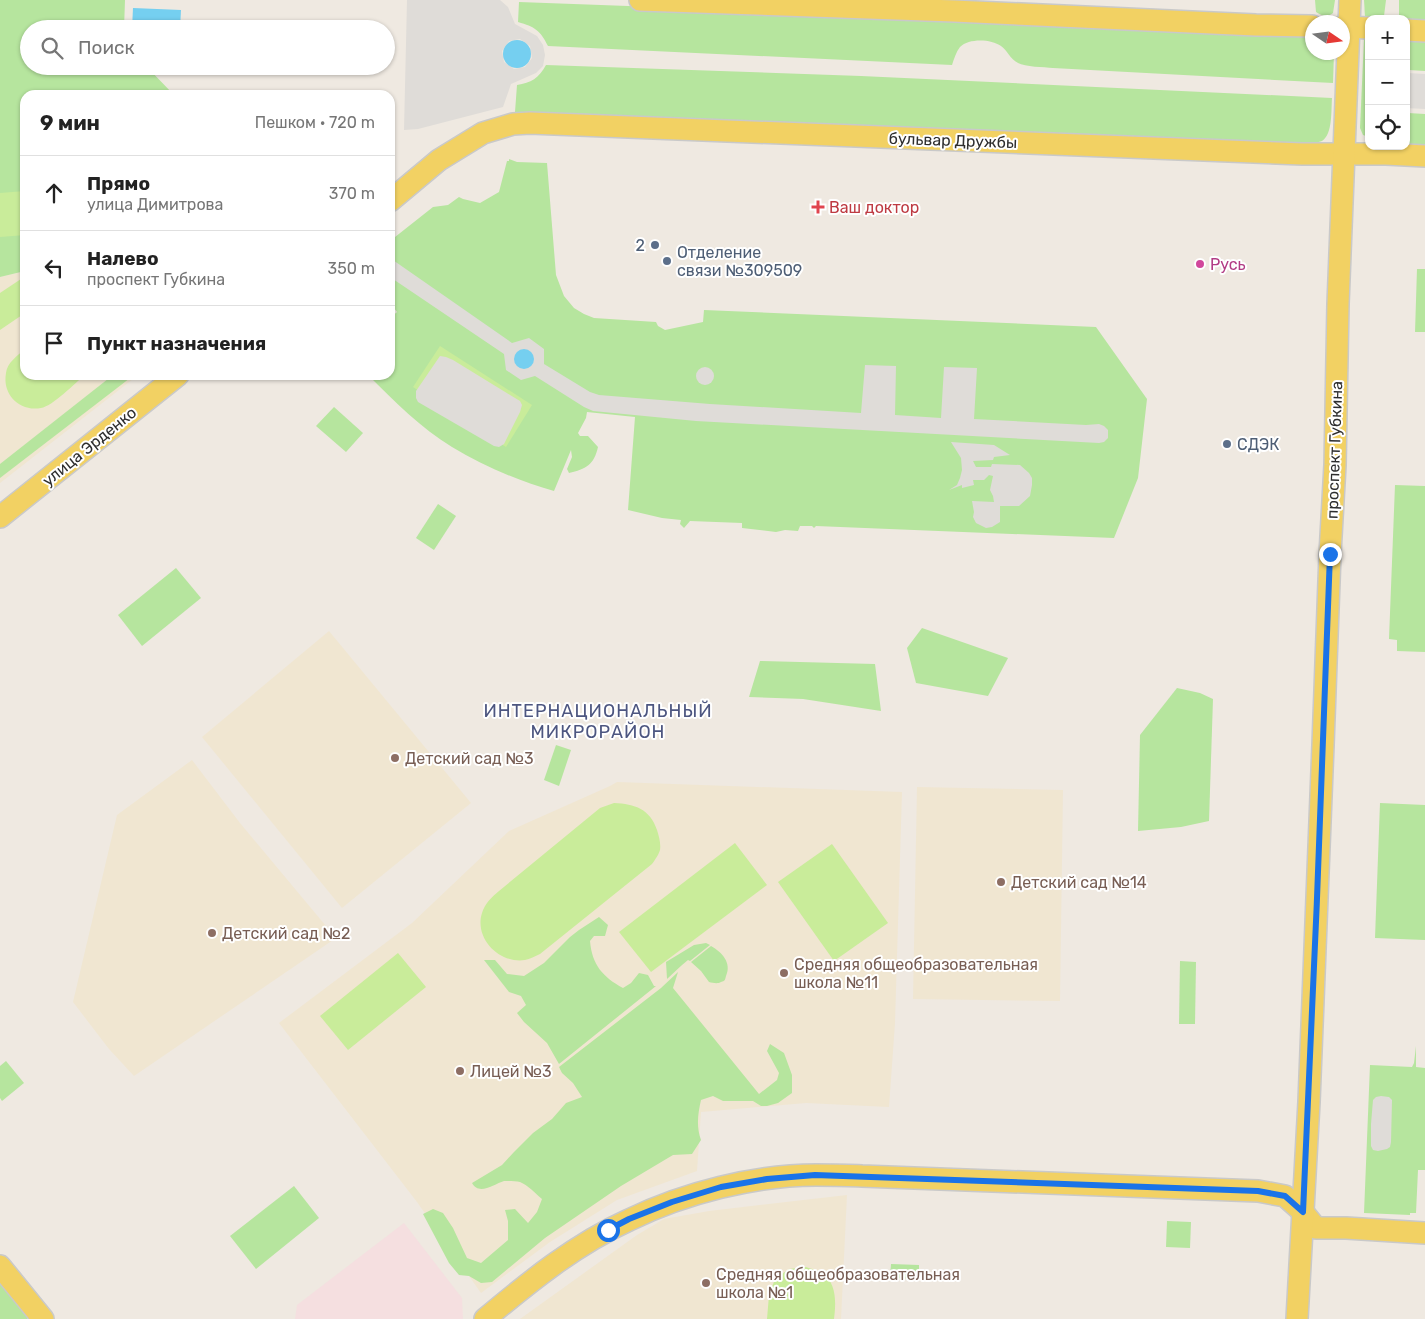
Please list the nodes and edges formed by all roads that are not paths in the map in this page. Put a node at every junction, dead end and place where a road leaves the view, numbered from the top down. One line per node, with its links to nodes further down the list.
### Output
1 (640, 0): 3 (main road)
2 (1350, 0): 4 (main road, проспект Губкина)
3 (1305, 26)
4 (1354, 27): 7 (main road, проспект Губкина)
5 (1410, 30): 6 (main road)
6 (1425, 31)
7 (1344, 154): 8 (main road, бульвар Дружбы); 9 (main road, бульвар Дружбы); 12 (main road, проспект Губкина)
8 (1425, 156)
9 (395, 197)
10 (172, 380): 11 (main road, улица Эрденко)
11 (0, 517)
12 (1303, 1212): 13 (main road); 16 (main road); 17 (main road, проспект Губкина)
13 (1425, 1233)
14 (0, 1266): 15 (main road)
15 (39, 1318)
16 (485, 1319)
17 (1297, 1319)

